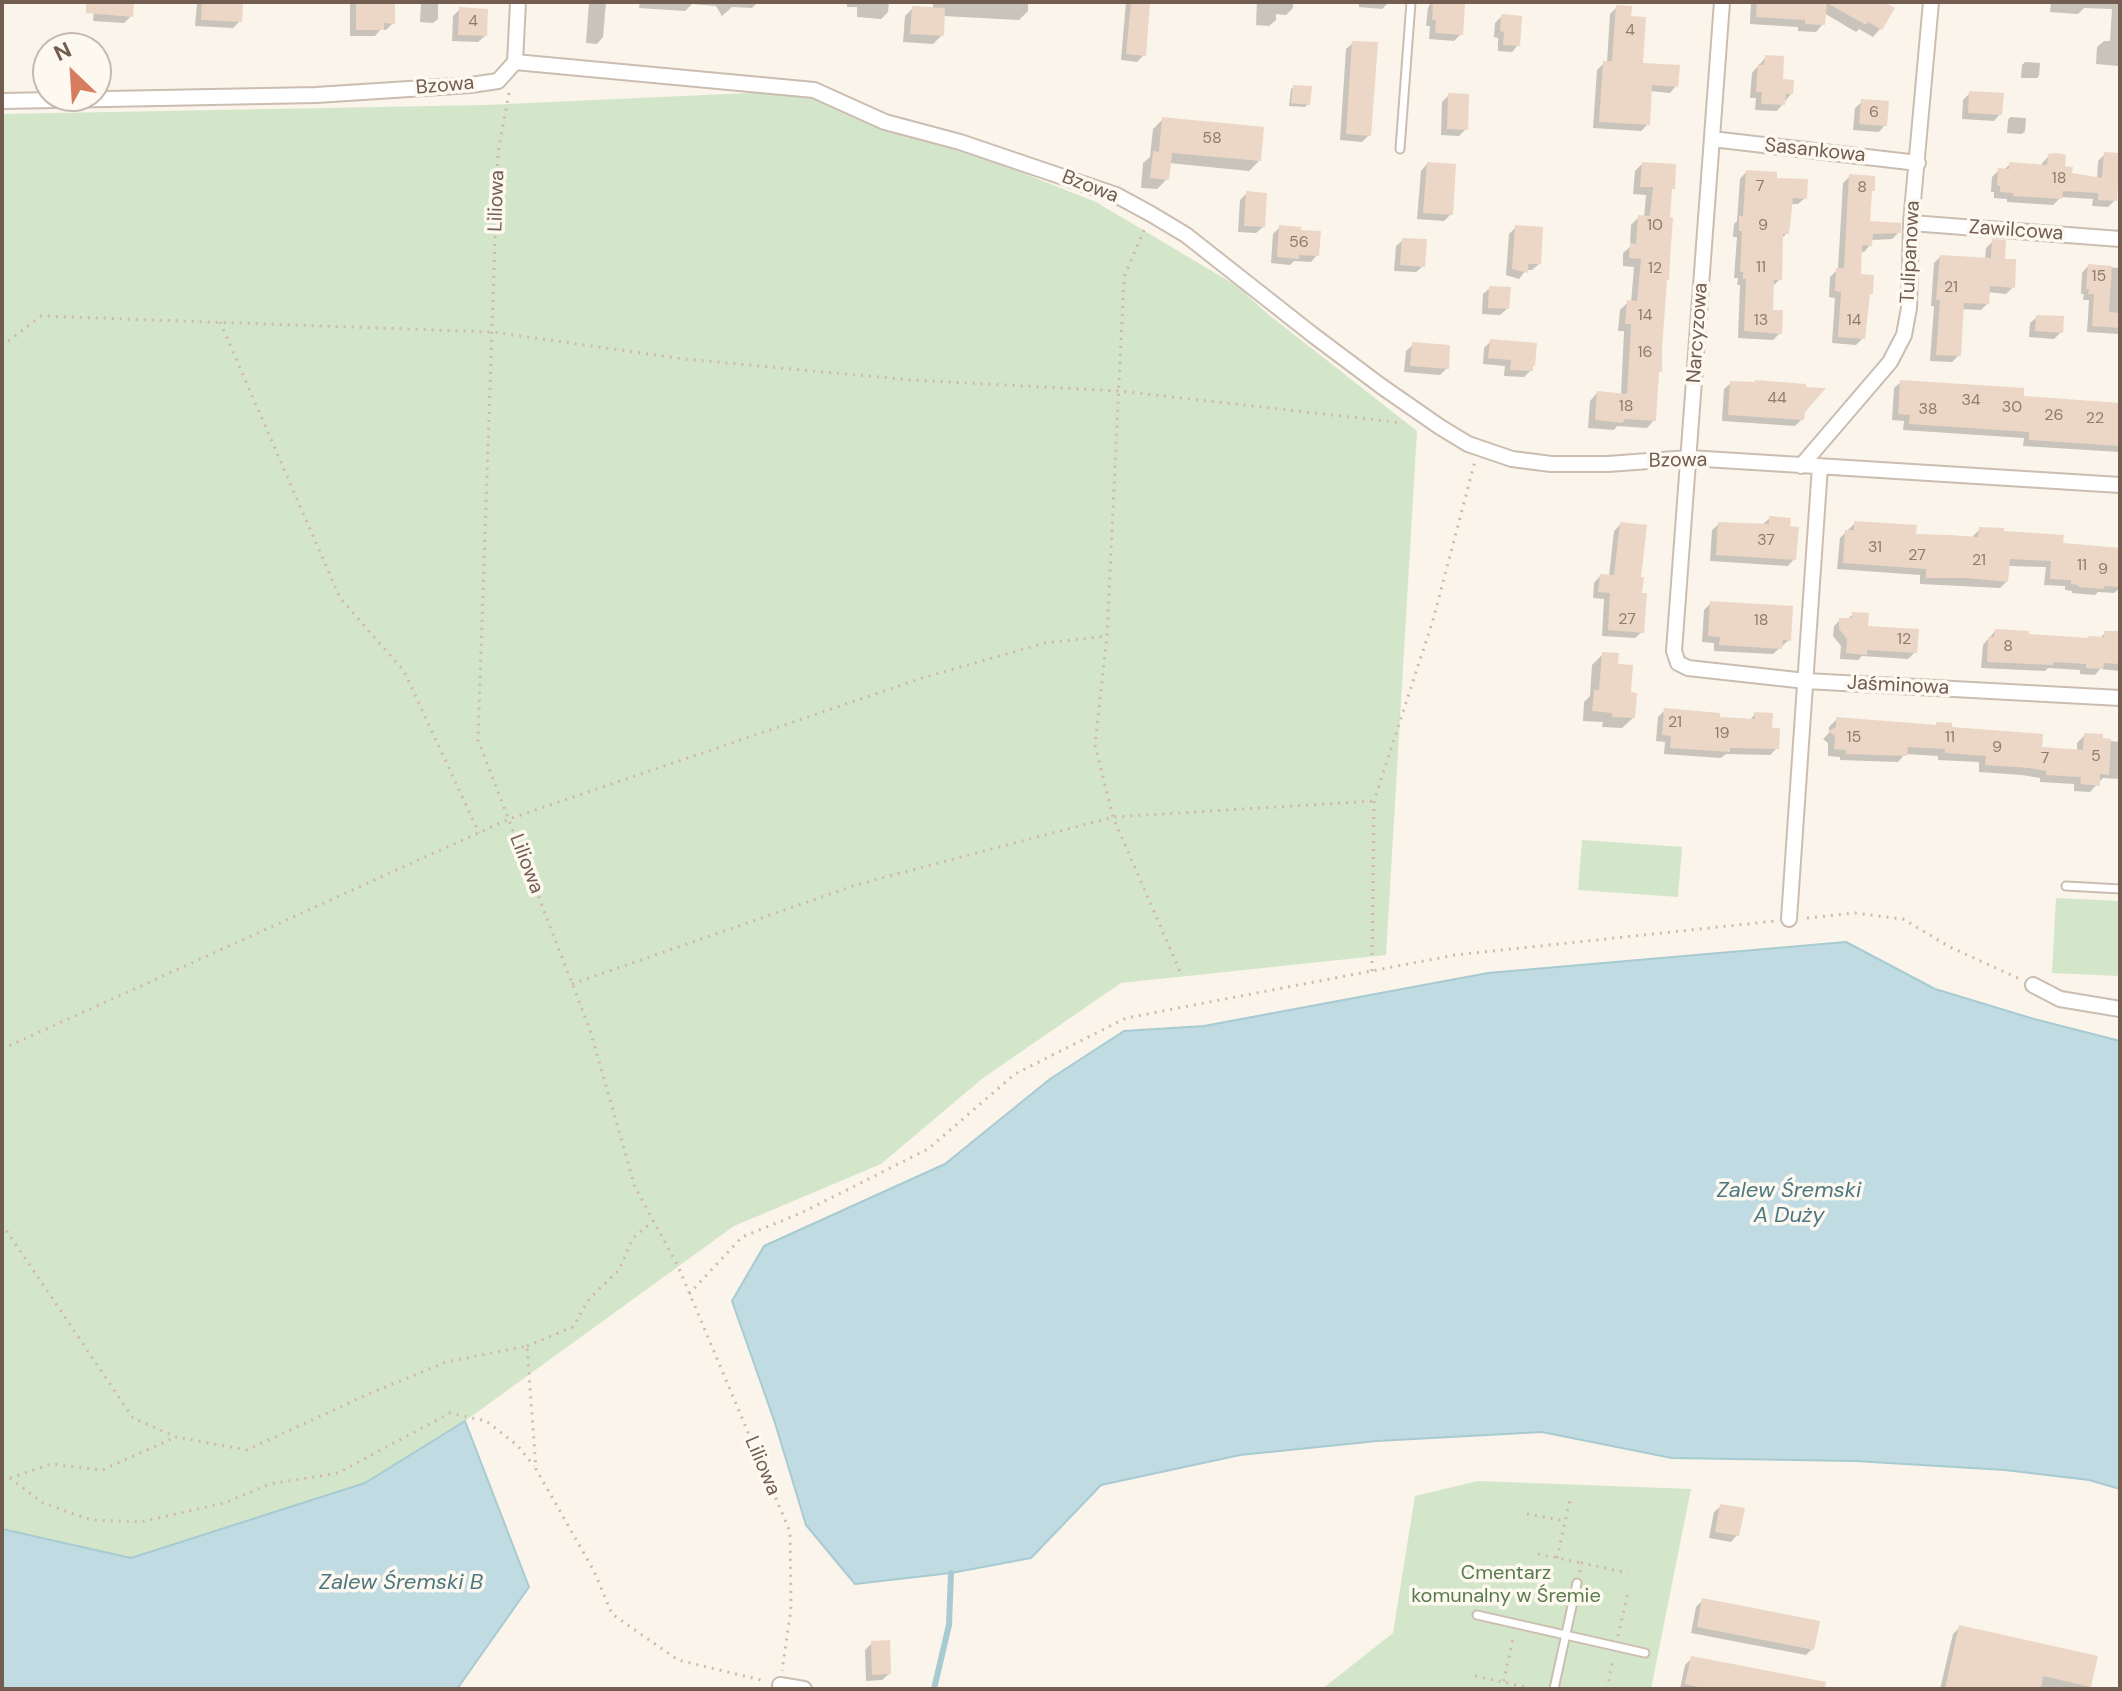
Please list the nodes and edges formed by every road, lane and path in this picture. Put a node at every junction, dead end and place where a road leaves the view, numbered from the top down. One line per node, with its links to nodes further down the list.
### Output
1 (518, 2): 5 (street)
2 (1411, 2): 9 (lane)
3 (1722, 2): 8 (street, Narcyzowa)
4 (1931, 2): 10 (street, Tulipanowa)
5 (515, 62): 7 (street, Bzowa); 11 (street, Bzowa)
6 (510, 92): 15 (path, Liliowa)
7 (2, 101)
8 (1712, 139): 10 (street, Sasankowa); 20 (street, Narcyzowa)
9 (1400, 149)
10 (1918, 163): 12 (street, Tulipanowa)
11 (1151, 214): 17 (path); 19 (street, Bzowa)
12 (1911, 223): 13 (street, Zawilcowa); 21 (street, Tulipanowa)
13 (2120, 239)
14 (220, 322): 15 (path); 16 (path); 31 (path)
15 (492, 332): 17 (path); 30 (path, Liliowa)
16 (2, 346)
17 (1119, 391): 18 (path); 24 (path)
18 (1410, 423)
19 (1478, 448): 20 (street, Bzowa); 28 (path)
20 (1689, 458): 21 (street, Bzowa); 25 (street, Narcyzowa)
21 (1801, 466): 22 (street, Bzowa)
22 (1820, 466): 23 (street, Bzowa); 26 (street)
23 (2120, 485)
24 (1107, 636): 29 (path); 30 (path)
25 (1678, 663): 26 (street, Jaśminowa)
26 (1806, 681): 27 (street, Jaśminowa); 34 (street)
27 (2120, 698)
28 (1374, 801): 29 (path); 35 (path)
29 (1113, 817): 36 (path); 37 (path)
30 (509, 819): 31 (path); 37 (path, Liliowa)
31 (479, 833): 40 (path)
32 (2066, 886): 33 (lane)
33 (2120, 889)
34 (1789, 919): 35 (path); 38 (path)
35 (1372, 971): 43 (path)
36 (1182, 976)
37 (572, 984): 41 (path, Liliowa)
38 (2033, 985): 39 (street)
39 (2120, 1009)
40 (2, 1049)
41 (653, 1221): 43 (path, Liliowa); 44 (path)
42 (2, 1224): 45 (path)
43 (689, 1294): 63 (path, Liliowa)
44 (527, 1346): 45 (path); 46 (path)
45 (176, 1437): 48 (path)
46 (536, 1469): 48 (path); 63 (path)
47 (2, 1476): 48 (path)
48 (10, 1478)
49 (1570, 1500): 51 (path)
50 (1527, 1514): 51 (path)
51 (1565, 1521): 53 (path)
52 (1538, 1554): 53 (path)
53 (1557, 1558): 54 (path)
54 (1582, 1563): 55 (path); 56 (path)
55 (1628, 1573)
56 (1577, 1583): 59 (lane)
57 (1477, 1615): 58 (lane)
58 (1516, 1624): 59 (lane); 62 (path)
59 (1566, 1635): 60 (lane); 67 (lane)
60 (1645, 1653)
61 (1475, 1676): 62 (path)
62 (1503, 1682): 64 (path); 66 (path)
63 (780, 1685): 65 (street)
64 (1530, 1688)
65 (804, 1689)
66 (1502, 1689)
67 (1554, 1689)

